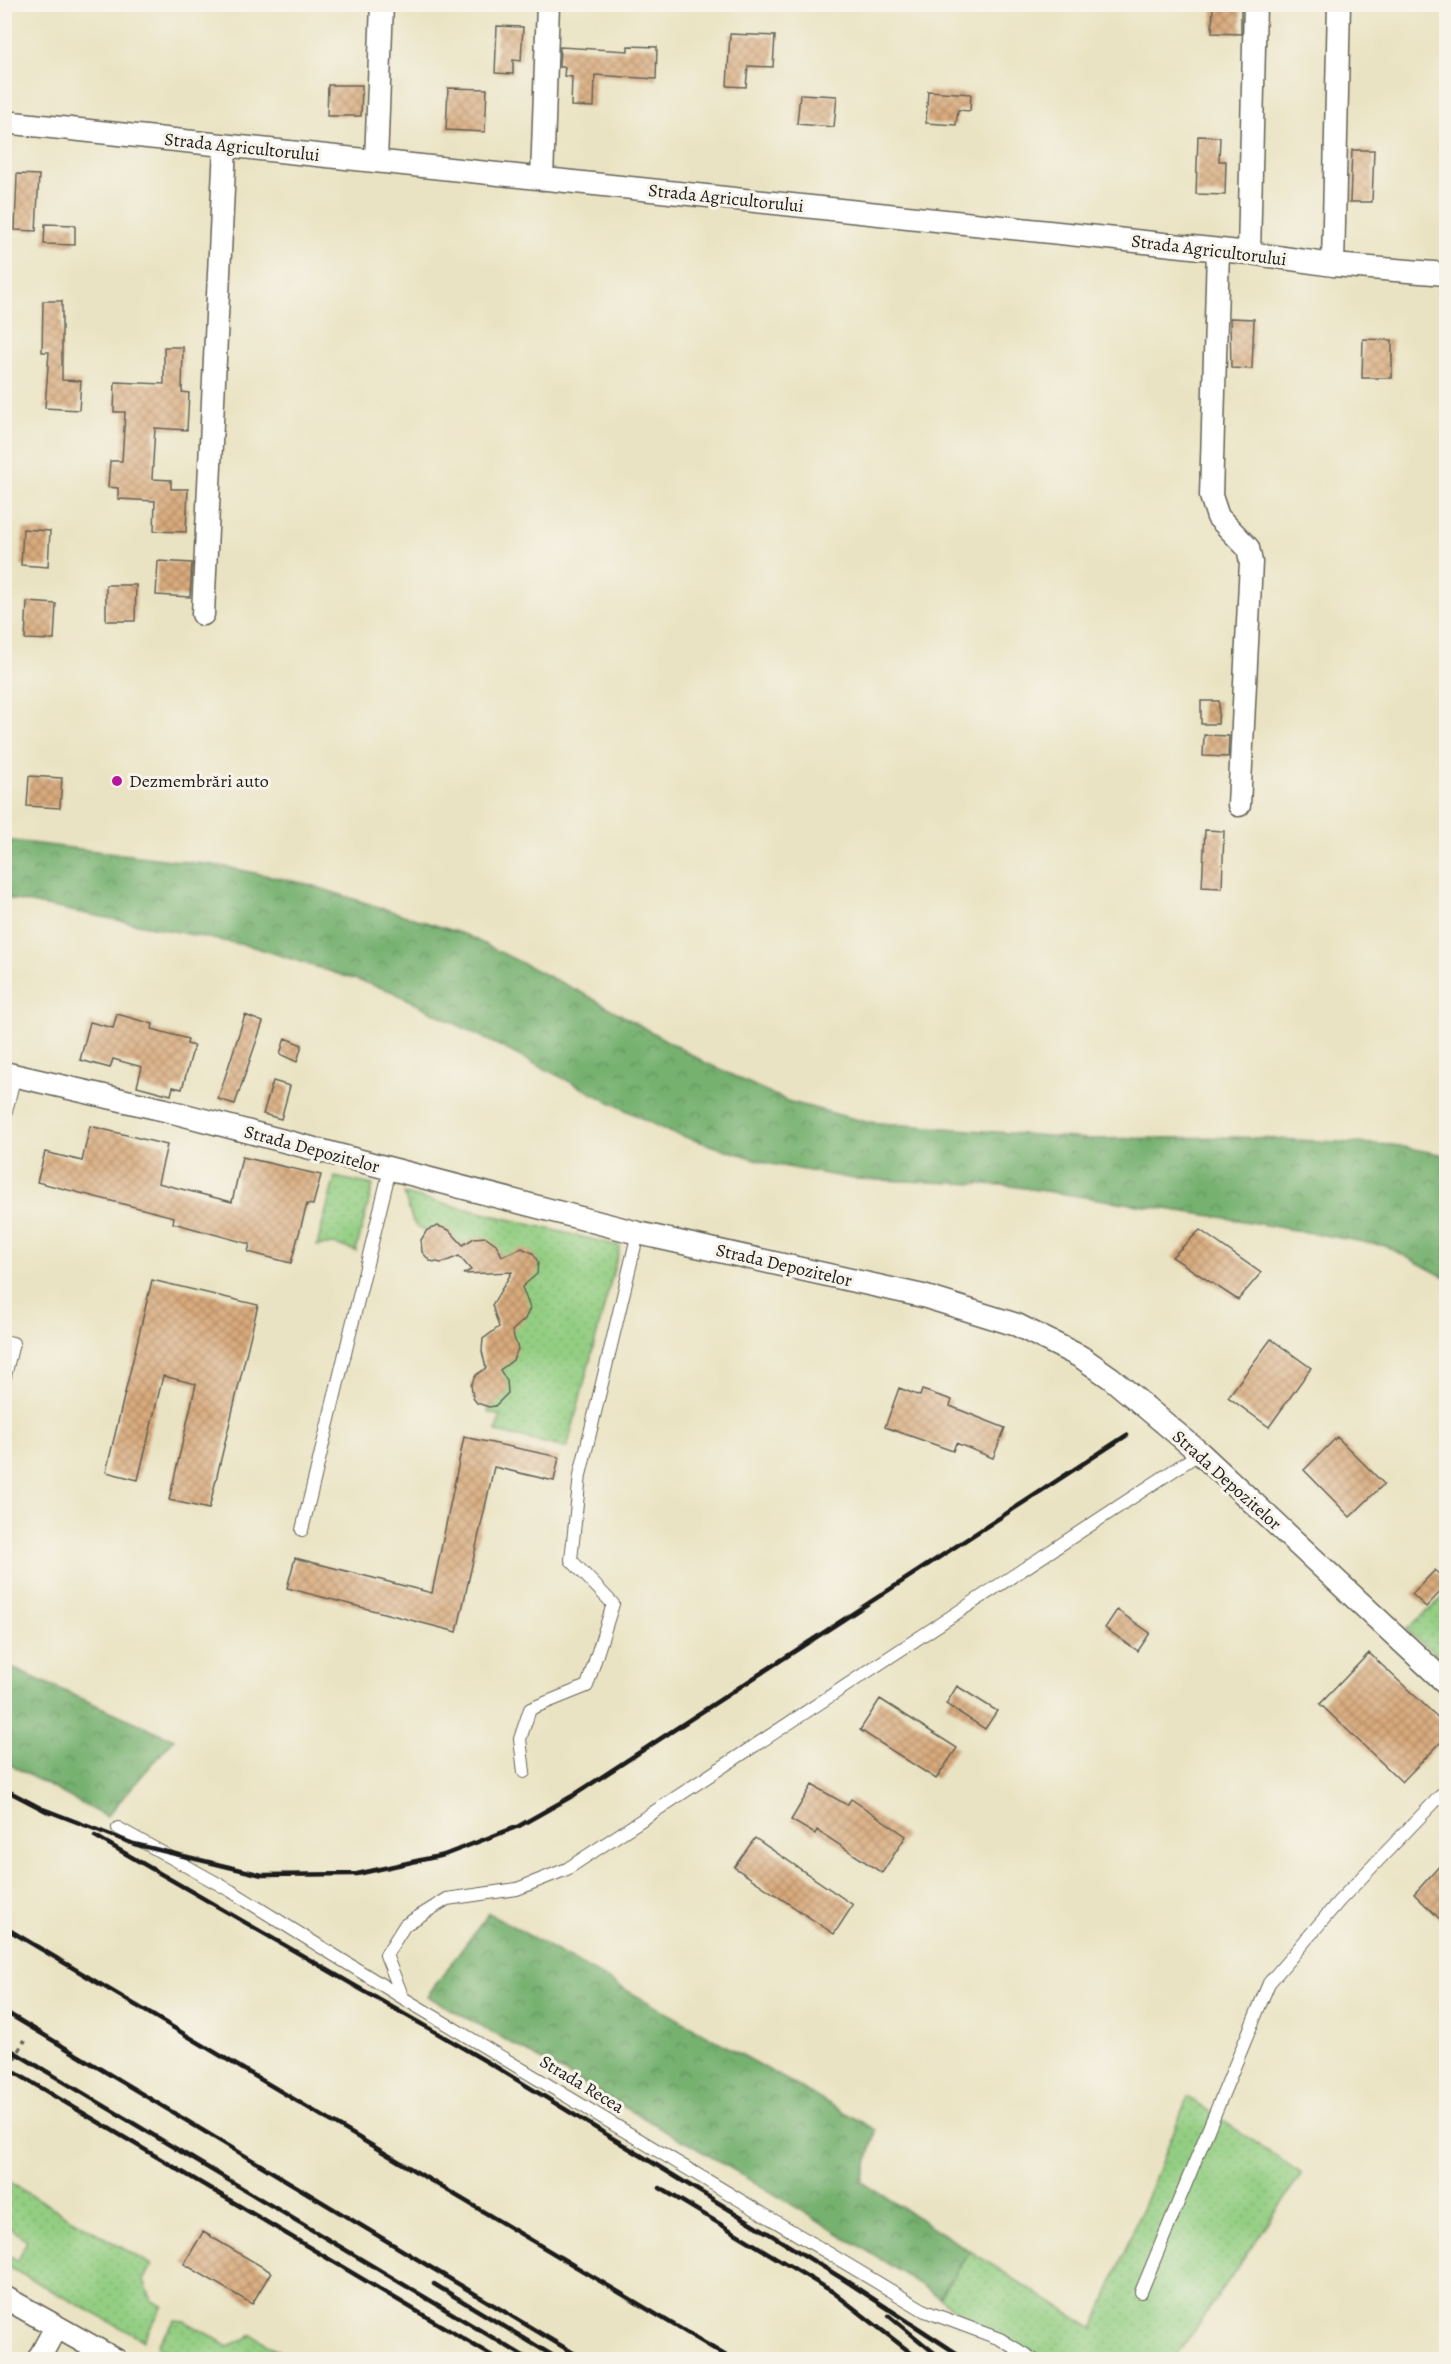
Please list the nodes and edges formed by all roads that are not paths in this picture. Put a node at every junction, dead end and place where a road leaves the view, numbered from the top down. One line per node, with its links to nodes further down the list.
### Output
1 (382, 4): 7 (street)
2 (548, 4): 8 (street)
3 (1255, 4): 10 (street)
4 (1339, 4): 11 (street)
5 (4, 122): 6 (street, Strada Agricultorului)
6 (225, 146): 7 (street, Strada Agricultorului); 13 (street)
7 (376, 161): 8 (street, Strada Agricultorului)
8 (542, 179): 9 (street, Strada Agricultorului)
9 (1218, 250): 10 (street, Strada Agricultorului); 14 (street)
10 (1249, 253): 11 (street, Strada Agricultorului)
11 (1333, 265): 12 (street, Strada Agricultorului)
12 (1446, 274)
13 (203, 614)
14 (1239, 805)
15 (10, 1074): 16 (lane); 17 (street, Strada Depozitelor)
16 (4, 1119)
17 (390, 1169): 18 (street, Strada Depozitelor); 22 (lane)
18 (638, 1233): 21 (street, Strada Depozitelor); 24 (lane)
19 (4, 1341): 20 (lane)
20 (4, 1380)
21 (1200, 1453): 23 (street, Strada Depozitelor); 27 (lane)
22 (302, 1530)
23 (1446, 1683)
24 (524, 1772)
25 (1446, 1790): 28 (lane)
26 (118, 1828): 27 (lane, Strada Recea)
27 (403, 1998): 33 (lane, Strada Recea)
28 (1141, 2292)
29 (4, 2297): 30 (street)
30 (56, 2327): 31 (street); 32 (street)
31 (38, 2360)
32 (116, 2360)
33 (1034, 2360)

